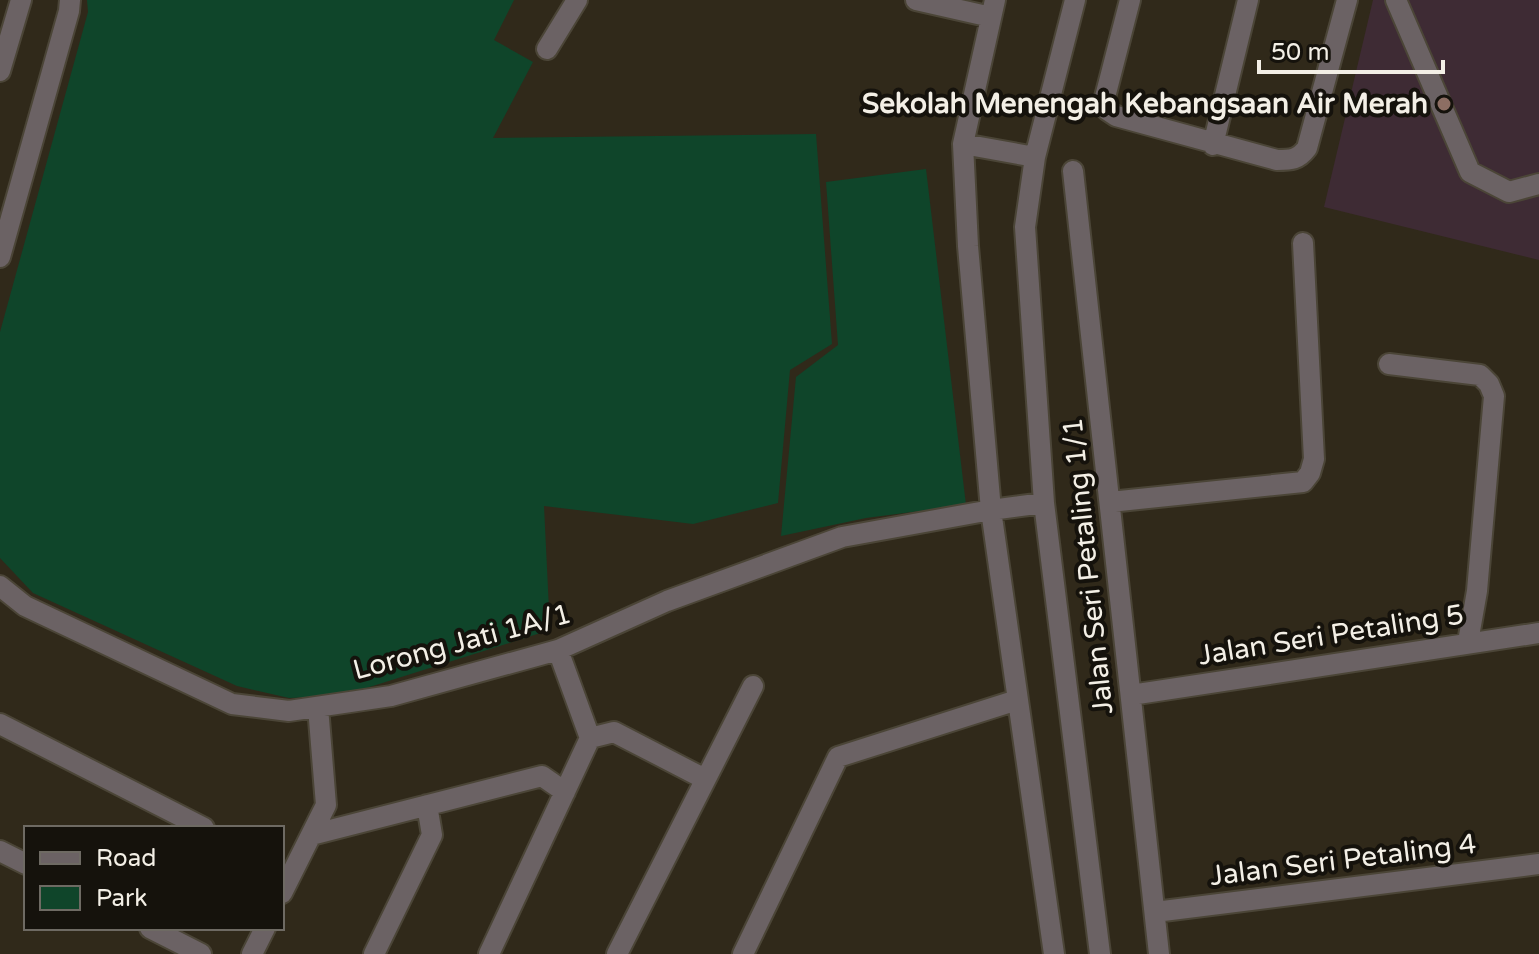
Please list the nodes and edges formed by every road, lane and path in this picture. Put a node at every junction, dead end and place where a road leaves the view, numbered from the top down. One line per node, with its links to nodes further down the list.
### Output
1 (21, 0): 12 (street)
2 (70, 0): 18 (street)
3 (577, 0): 11 (street)
4 (916, 0): 10 (street)
5 (1075, 0): 15 (street)
6 (1130, 0): 14 (street)
7 (1248, 0): 14 (street)
8 (1347, 0): 14 (street)
9 (1396, 0): 17 (street)
10 (993, 9): 13 (street)
11 (547, 49)
12 (0, 71)
13 (963, 144): 15 (street); 24 (street)
14 (1213, 145)
15 (1035, 157): 23 (street)
16 (1073, 171): 22 (street, Jalan Seri Petaling 1/1)
17 (1539, 184)
18 (6, 207): 20 (street)
19 (1303, 243): 22 (street)
20 (0, 257)
21 (1389, 364): 27 (street)
22 (1110, 502): 30 (street, Jalan Seri Petaling 1/1)
23 (1044, 503): 24 (street, Lorong Jati 1A/1); 54 (street)
24 (991, 510): 28 (street, Lorong Jati 1A/1); 31 (street)
25 (0, 586): 32 (street, Lorong Jati 1A/1)
26 (1539, 633): 27 (street, Jalan Seri Petaling 5)
27 (1468, 642): 30 (street, Jalan Seri Petaling 5)
28 (558, 650): 32 (street, Lorong Jati 1A/1); 34 (street)
29 (753, 686): 35 (street)
30 (1131, 695): 44 (street, Jalan Seri Petaling 1/1)
31 (1017, 700): 52 (street); 53 (street)
32 (318, 707): 39 (street)
33 (0, 724): 38 (street)
34 (590, 738): 35 (street); 36 (street)
35 (705, 779): 51 (street)
36 (565, 792): 37 (street); 50 (street)
37 (427, 805): 39 (street); 49 (street)
38 (200, 826)
39 (311, 835): 43 (street)
40 (0, 851): 41 (street)
41 (24, 863)
42 (1539, 864): 44 (street, Jalan Seri Petaling 4)
43 (287, 870)
44 (1155, 912): 55 (street, Jalan Seri Petaling 1/1)
45 (154, 930): 47 (street)
46 (264, 930): 48 (street)
47 (201, 954)
48 (252, 954)
49 (374, 954)
50 (489, 954)
51 (617, 954)
52 (743, 954)
53 (1054, 954)
54 (1100, 954)
55 (1159, 954)

